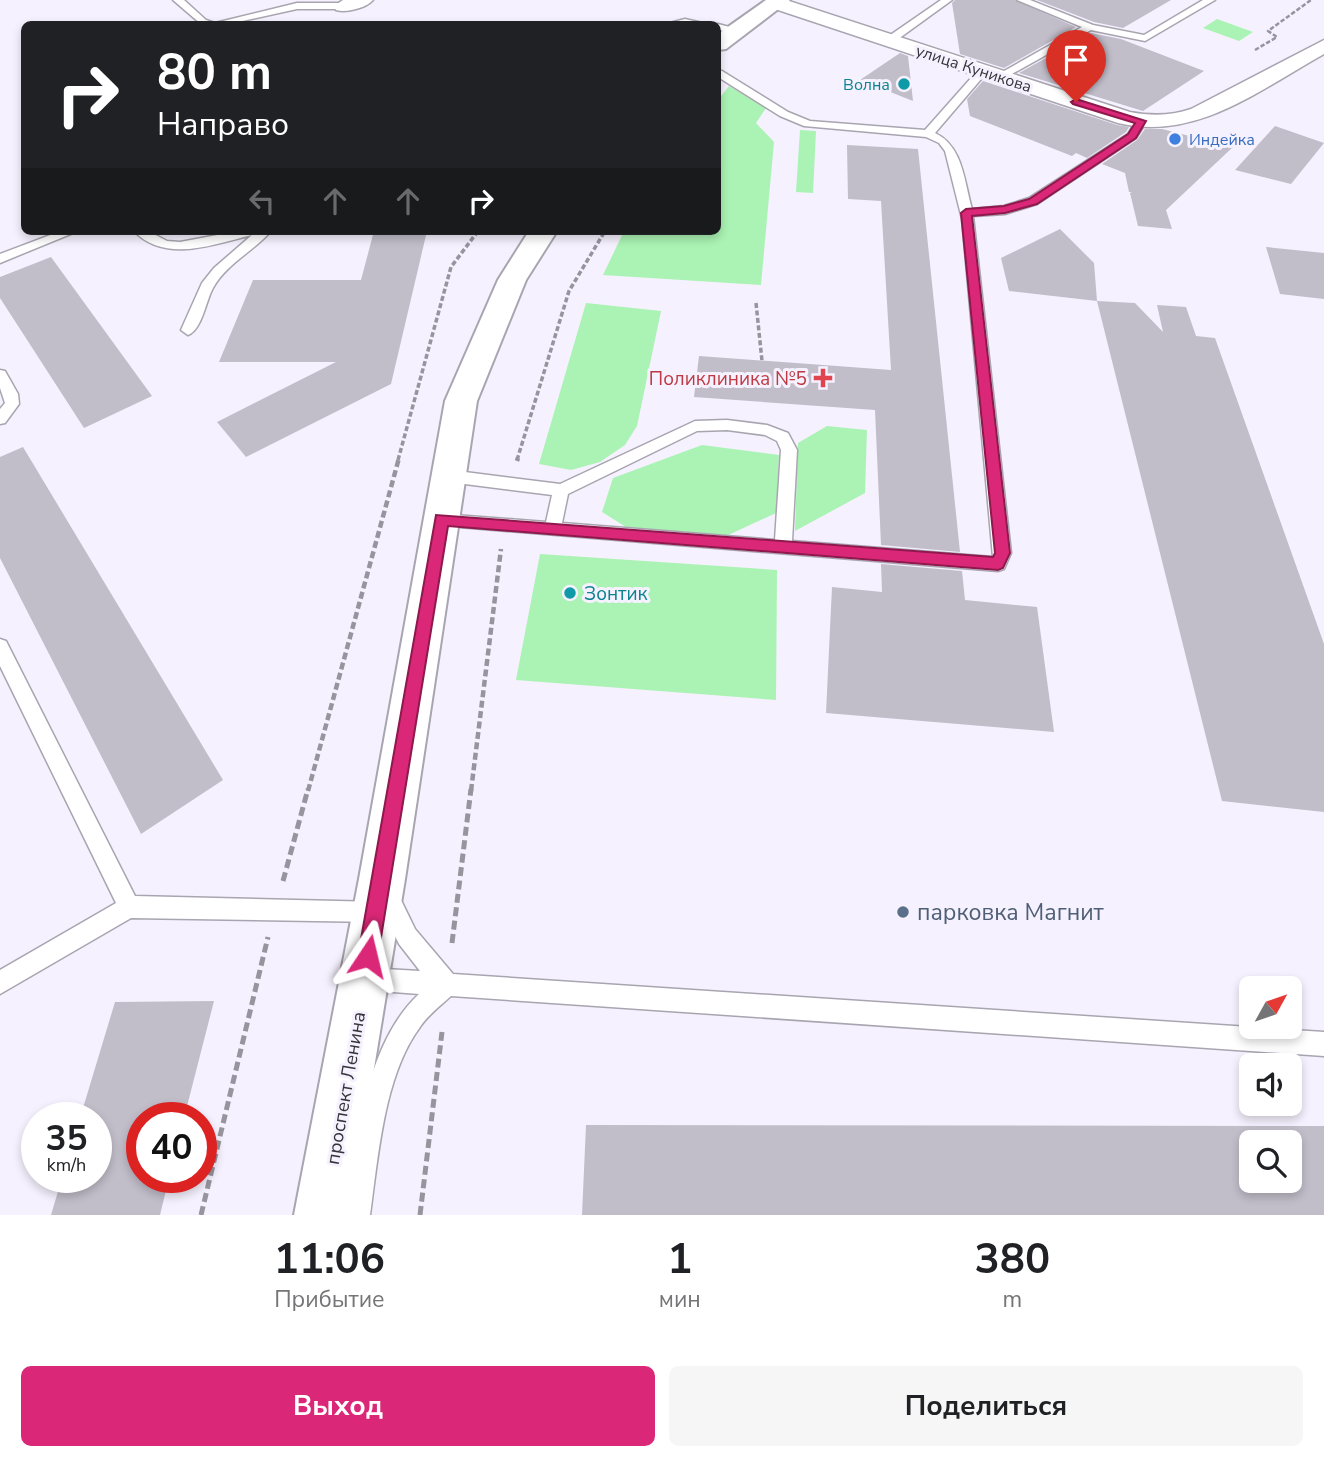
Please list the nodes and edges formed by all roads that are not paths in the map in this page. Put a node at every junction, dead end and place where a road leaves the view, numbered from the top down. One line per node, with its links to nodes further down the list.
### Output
1 (178, 0): 8 (lane)
2 (364, 0): 7 (street)
3 (947, 0): 12 (lane)
4 (1022, 0): 10 (lane)
5 (1210, 0): 10 (lane)
6 (775, 1): 11 (street); 12 (street, улица Куникова)
7 (343, 6): 9 (lane)
8 (202, 21)
9 (232, 21)
10 (1090, 27): 14 (lane)
11 (727, 29)
12 (890, 40): 14 (street, улица Куникова)
13 (1324, 46): 16 (street, улица Куникова)
14 (992, 74): 16 (street, улица Куникова); 17 (lane)
15 (721, 75): 17 (lane)
16 (1141, 121): 18 (lane)
17 (928, 134): 18 (lane)
18 (966, 213): 32 (lane)
19 (62, 235): 24 (lane)
20 (146, 235): 21 (lane)
21 (233, 235)
22 (260, 235): 25 (lane)
23 (540, 235): 28 (street, проспект Ленина)
24 (0, 259)
25 (188, 330)
26 (0, 375): 27 (lane)
27 (0, 419)
28 (449, 476): 29 (lane); 30 (street, проспект Ленина)
29 (561, 490): 31 (lane); 32 (lane)
30 (441, 520): 31 (lane); 34 (street, проспект Ленина)
31 (553, 528): 32 (lane)
32 (783, 548)
33 (0, 647): 35 (lane)
34 (379, 895): 35 (lane); 36 (street, проспект Ленина); 38 (lane)
35 (129, 907): 37 (lane)
36 (364, 979): 38 (lane); 40 (street, проспект Ленина)
37 (0, 983)
38 (447, 984): 39 (lane); 41 (lane)
39 (1324, 1044)
40 (322, 1215)
41 (357, 1215)

